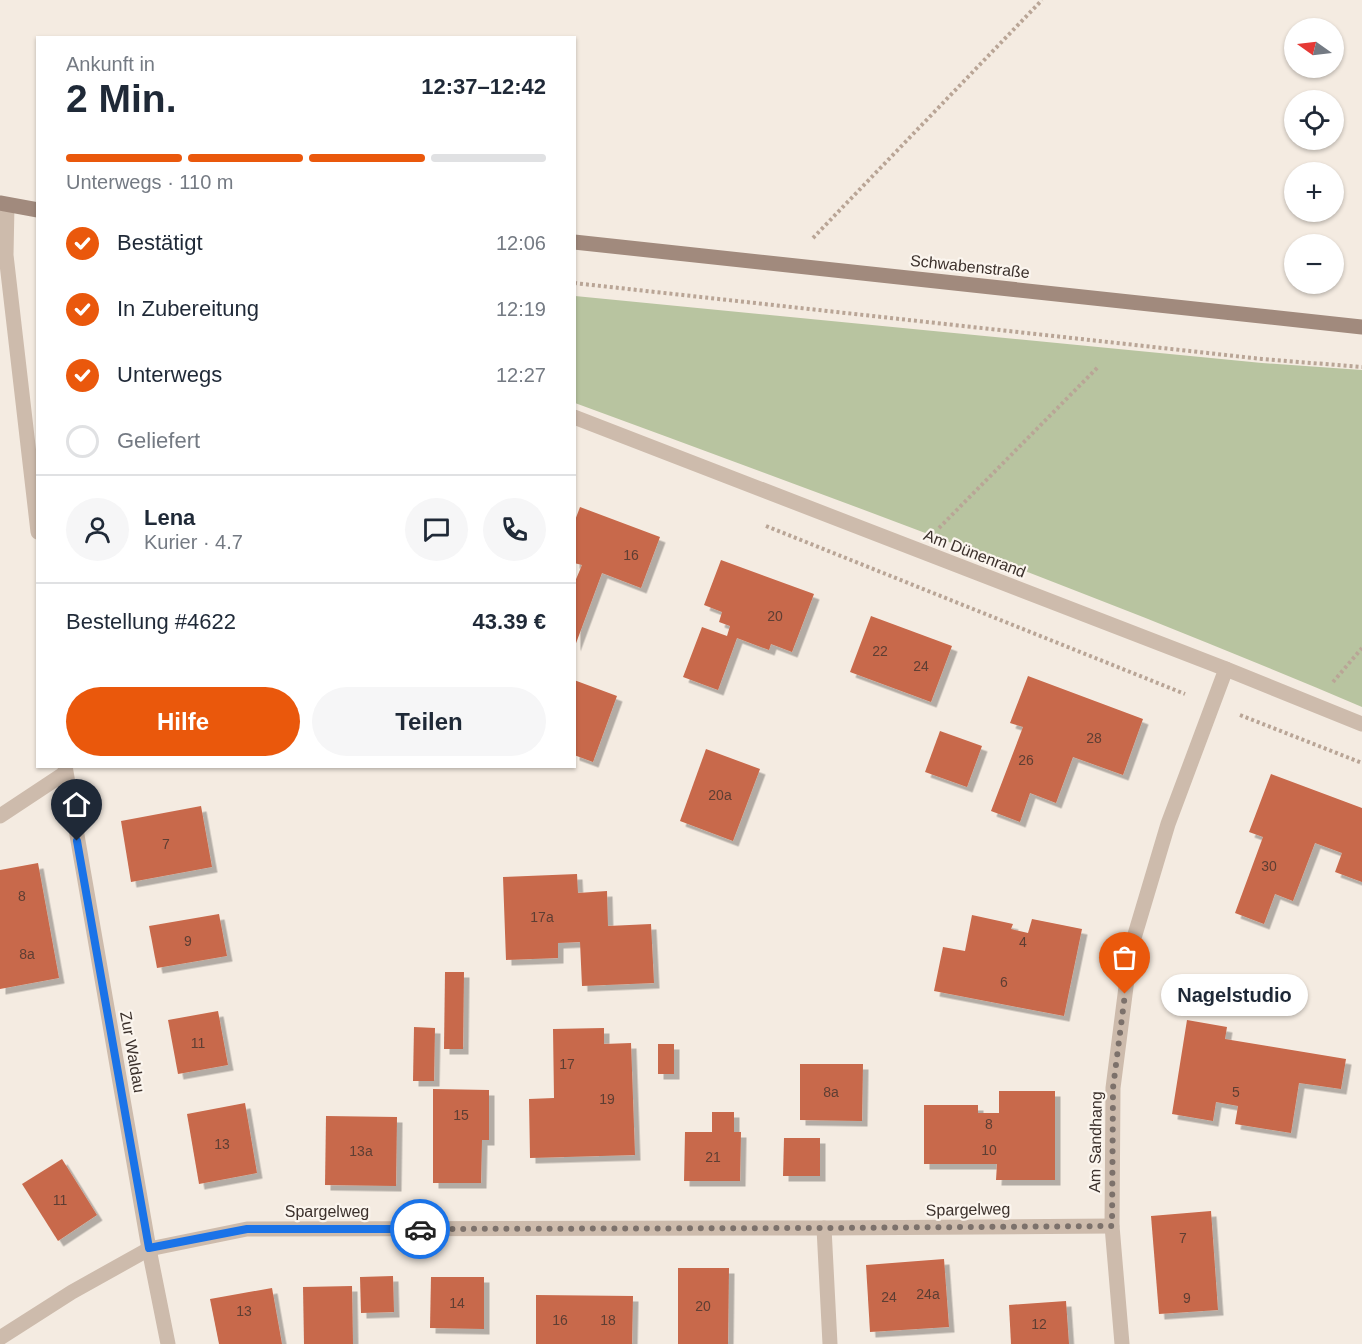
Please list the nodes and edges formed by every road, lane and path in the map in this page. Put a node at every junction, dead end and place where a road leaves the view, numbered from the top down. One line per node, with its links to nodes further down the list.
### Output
1 (1042, 0): 6 (path)
2 (3, 204): 3 (street); 5 (street)
3 (36, 210)
4 (576, 242): 6 (street, Schwabenstraße)
5 (3, 257): 12 (street)
6 (787, 264): 8 (street, Schwabenstraße)
7 (576, 283): 10 (path)
8 (1362, 327)
9 (1099, 366): 14 (path)
10 (1362, 367)
11 (576, 418): 14 (street, Am Dünenrand)
12 (36, 516)
13 (761, 524): 17 (path)
14 (917, 549): 16 (street, Am Dünenrand)
15 (1362, 648): 18 (path)
16 (1226, 669): 17 (street, Am Sandhang); 18 (street, Am Dünenrand)
17 (1212, 704): 20 (path); 23 (street, Am Sandhang)
18 (1314, 704): 19 (street, Am Dünenrand)
19 (1362, 724)
20 (1362, 763)
21 (65, 770): 22 (street); 25 (street, Zur Waldau)
22 (0, 816)
23 (1112, 1226): 24 (street, Spargelweg); 29 (street, Am Sandhang)
24 (825, 1228): 25 (street, Spargelweg); 28 (street)
25 (149, 1248): 26 (street, Spargelweg); 27 (street, Zur Waldau)
26 (0, 1338)
27 (168, 1344)
28 (830, 1344)
29 (1122, 1344)

